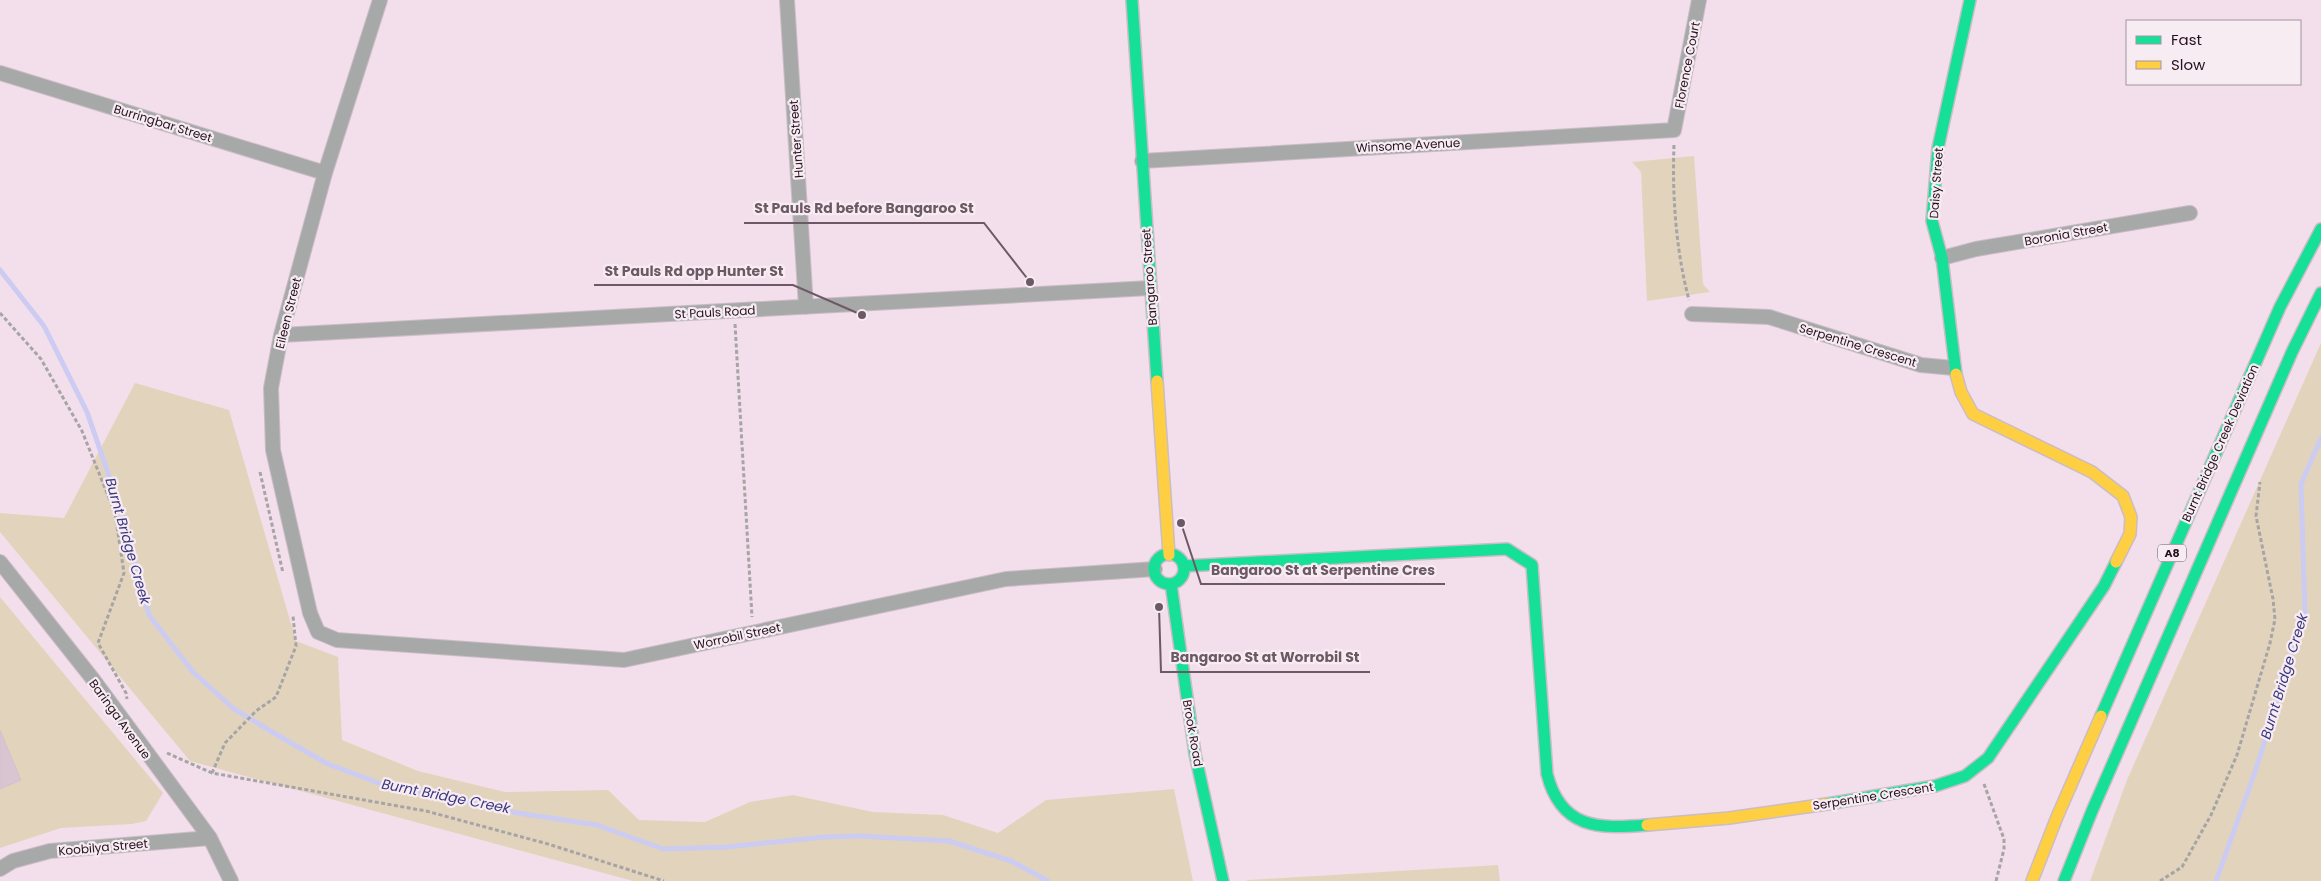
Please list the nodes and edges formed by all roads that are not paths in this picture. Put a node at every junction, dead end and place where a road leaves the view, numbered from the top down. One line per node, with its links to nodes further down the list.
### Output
1 (380, 0): 9 (street, Eileen Street)
2 (787, 0): 15 (street, Hunter Street)
3 (1132, 0): 8 (main road, Bangaroo Street)
4 (1699, 0): 7 (street, Florence Court)
5 (1970, 0): 12 (main road, Daisy Street)
6 (0, 74): 9 (street, Burringbar Street)
7 (1674, 130): 8 (street, Winsome Avenue)
8 (1142, 161): 13 (main road, Bangaroo Street)
9 (325, 173): 17 (street, Eileen Street)
10 (2190, 213): 12 (street, Boronia Street)
11 (2321, 229): 29 (main road, Burnt Bridge Creek Deviation / A8)
12 (1942, 258): 18 (main road, Daisy Street)
13 (1150, 288): 15 (street, St Pauls Road); 19 (main road, Bangaroo Street)
14 (2321, 293): 30 (main road, A8)
15 (806, 307): 17 (street, St Pauls Road)
16 (1692, 314): 18 (street, Serpentine Crescent)
17 (281, 335): 24 (street, Eileen Street)
18 (1954, 368): 21 (main road, Serpentine Crescent)
19 (1169, 555): 21 (main road); 22 (main road)
20 (0, 562): 25 (street, Baringa Avenue)
21 (1184, 566): 23 (main road)
22 (1154, 569): 23 (main road); 24 (street, Worrobil Street)
23 (1171, 584): 28 (main road, Brook Road)
24 (318, 632)
25 (210, 838): 26 (street, Koobilya Street); 27 (street, Baringa Avenue)
26 (0, 869)
27 (231, 881)
28 (1223, 881)
29 (2032, 881)
30 (2064, 881)

